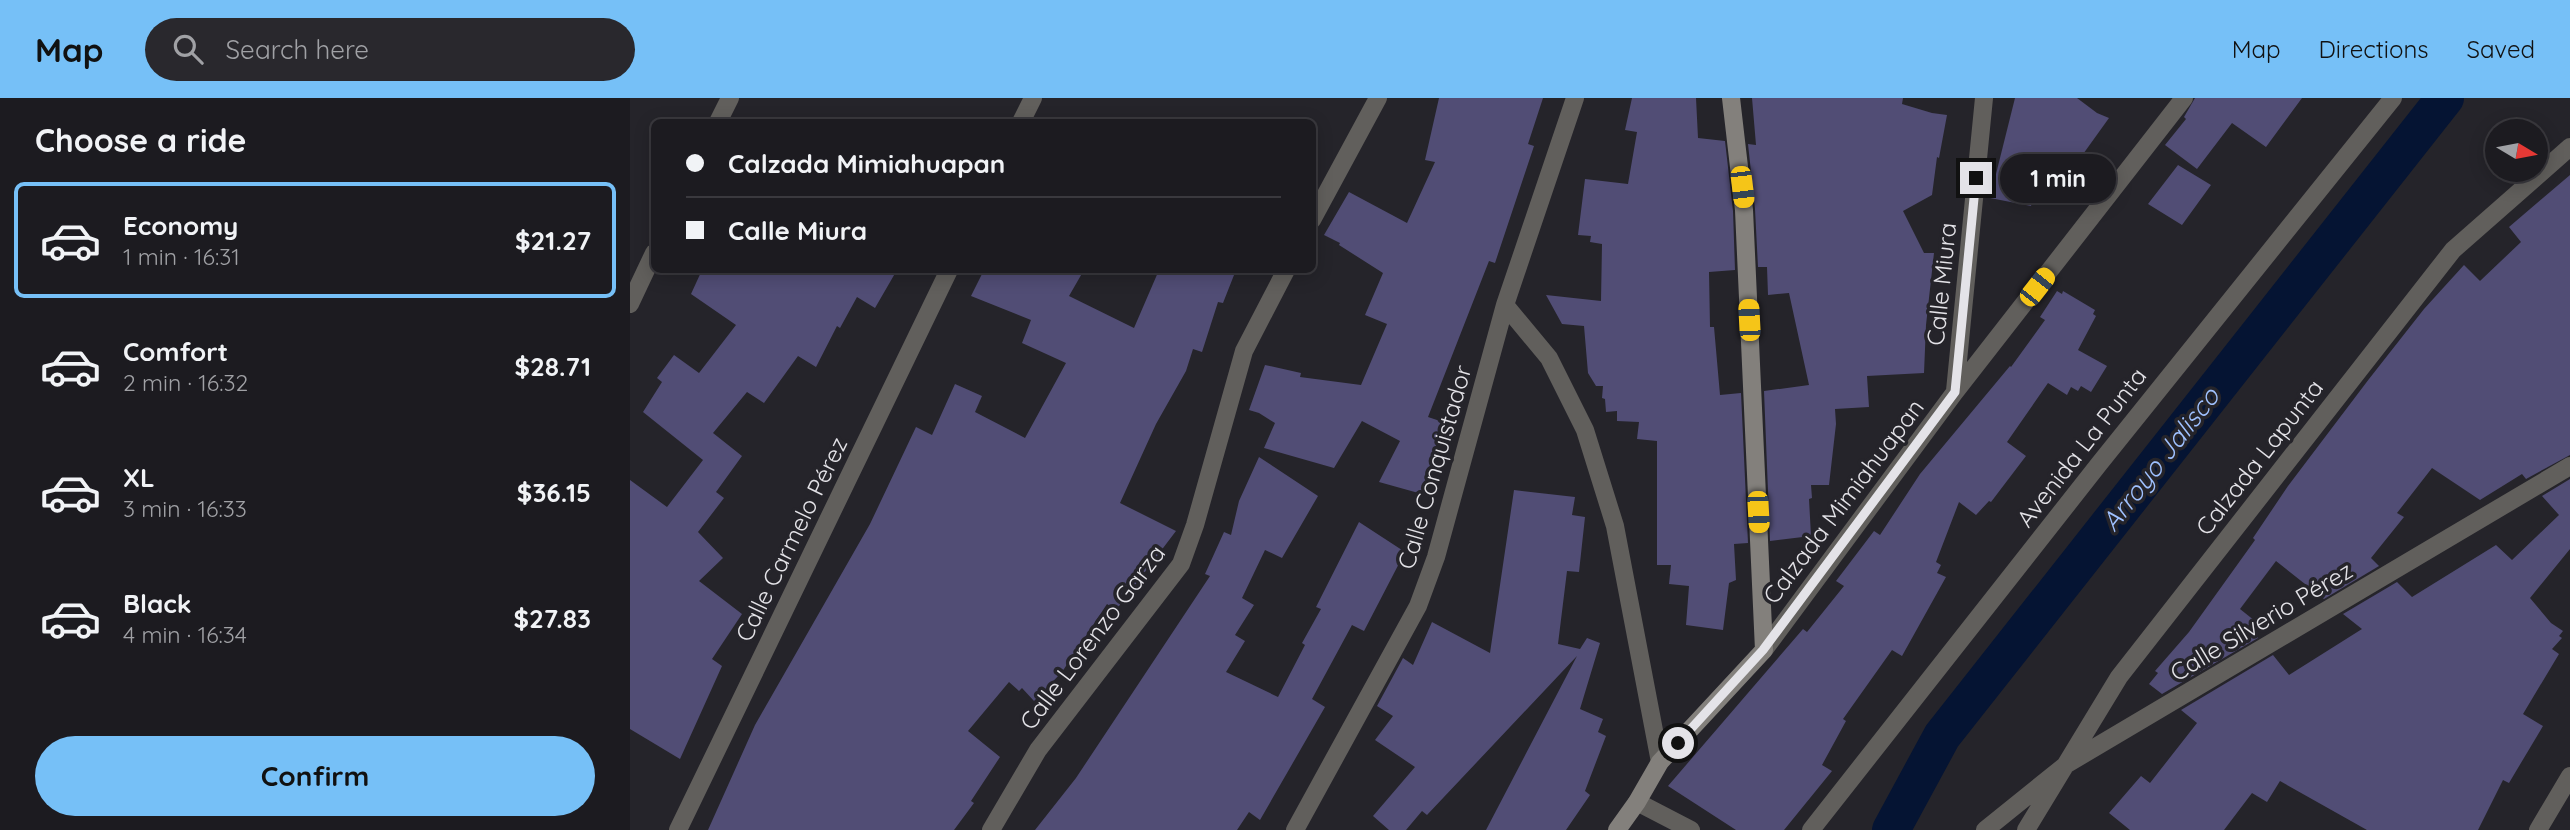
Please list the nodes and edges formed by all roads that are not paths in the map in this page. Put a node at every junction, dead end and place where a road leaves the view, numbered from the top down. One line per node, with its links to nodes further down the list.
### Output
1 (730, 98): 9 (street)
2 (1033, 98): 10 (street)
3 (1378, 98): 12 (street)
4 (1575, 98): 17 (street, Calle Conquistador)
5 (1731, 98): 20 (main road)
6 (1984, 98): 18 (street, Calle Miura)
7 (2184, 98): 18 (street, Calzada Mimiahuapan)
8 (2393, 98): 30 (street, Avenida La Punta)
9 (720, 119)
10 (1022, 119)
11 (2570, 147): 22 (street, Calzada Lapunta)
12 (1316, 213)
13 (651, 259): 16 (street)
14 (948, 273): 25 (street, Calle Carmelo Pérez)
15 (1284, 273): 26 (street, Calle Lorenzo Garza)
16 (630, 304)
17 (1505, 305): 21 (street); 27 (street, Calle Conquistador)
18 (1955, 392): 20 (street, Calzada Mimiahuapan)
19 (2570, 466): 22 (street, Calle Silverio Pérez)
20 (1763, 650): 21 (main road, Calzada Mimiahuapan)
21 (1660, 762): 24 (main road, Calzada Mimiahuapan)
22 (2067, 764): 31 (street, Calle Silverio Pérez); 32 (street, Calzada Lapunta)
23 (2570, 776): 33 (street)
24 (1637, 802): 28 (main road, Calzada Mimiahuapan); 29 (street)
25 (678, 830)
26 (991, 830)
27 (1295, 830)
28 (1617, 830)
29 (1691, 830)
30 (1811, 830)
31 (1985, 830)
32 (2026, 830)
33 (2538, 830)

